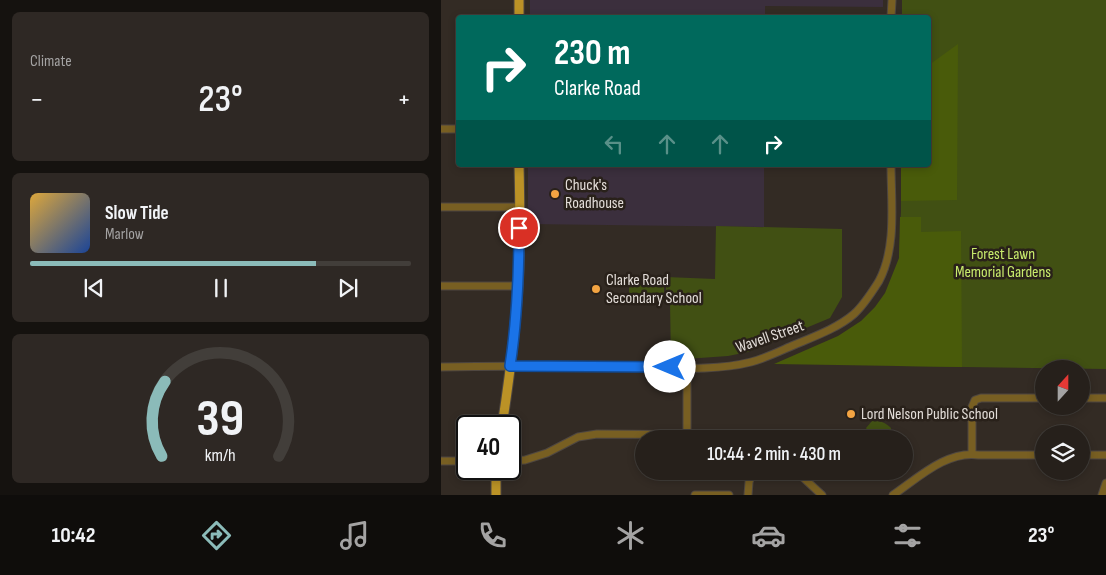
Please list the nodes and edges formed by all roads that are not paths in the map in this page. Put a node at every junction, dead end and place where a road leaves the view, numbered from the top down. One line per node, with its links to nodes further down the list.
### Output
1 (519, 0): 3 (main road)
2 (892, 0): 4 (street)
3 (519, 15)
4 (891, 15)
5 (456, 129): 6 (street)
6 (441, 130)
7 (519, 167): 9 (main road)
8 (891, 167): 15 (street, Wavell Street)
9 (520, 207): 10 (street); 12 (main road)
10 (441, 208)
11 (441, 286): 12 (street)
12 (519, 286): 13 (main road)
13 (510, 366): 14 (street, Wavell Street); 15 (street, Wavell Street); 19 (main road)
14 (441, 367)
15 (687, 367): 20 (street)
16 (1035, 398): 22 (street)
17 (1090, 398): 18 (street)
18 (1106, 398)
19 (503, 415)
20 (687, 430)
21 (635, 434): 26 (street)
22 (972, 454): 23 (street); 38 (street)
23 (1035, 455)
24 (1090, 455): 25 (street)
25 (1106, 456)
26 (521, 460)
27 (441, 461): 28 (street)
28 (456, 461)
29 (496, 480): 33 (main road)
30 (750, 480): 36 (street)
31 (806, 480): 37 (street)
32 (1106, 483): 39 (street)
33 (496, 495)
34 (695, 495): 35 (street)
35 (729, 495)
36 (748, 495)
37 (822, 495)
38 (893, 495)
39 (1102, 495)

